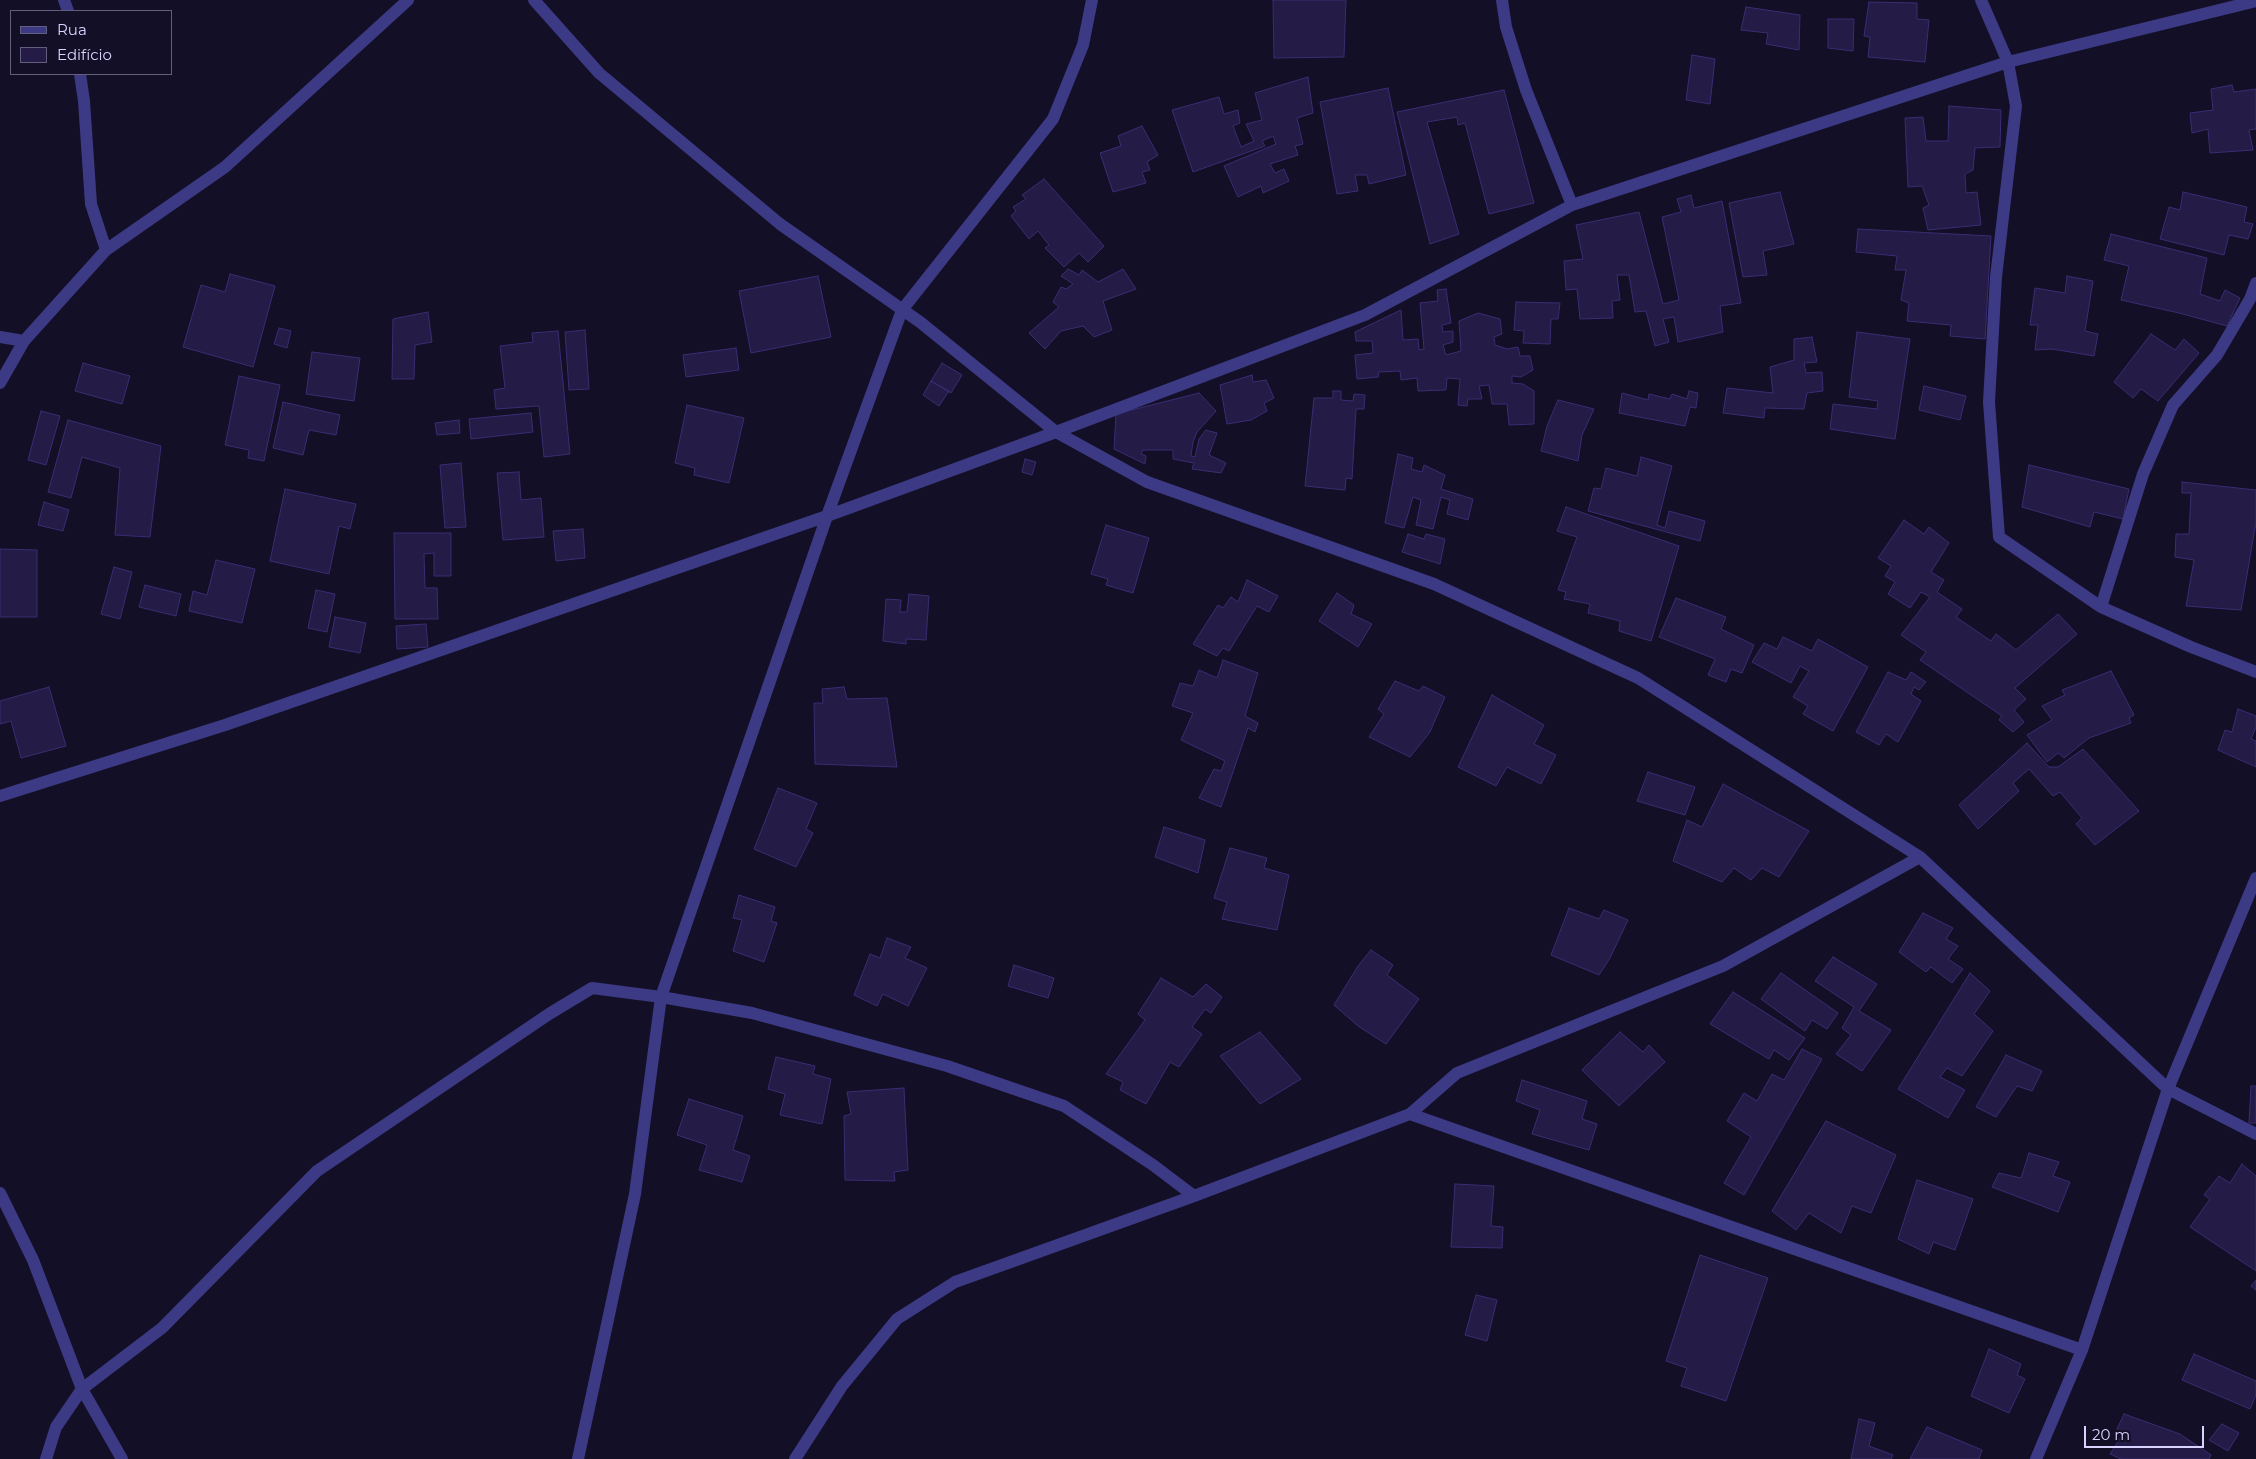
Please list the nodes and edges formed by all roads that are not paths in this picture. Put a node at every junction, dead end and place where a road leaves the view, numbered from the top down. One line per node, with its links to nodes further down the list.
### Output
1 (408, 0): 10 (street)
2 (534, 0): 12 (street)
3 (1092, 0): 12 (street)
4 (1502, 0): 9 (street)
5 (1981, 0): 7 (street)
6 (2256, 1): 7 (street)
7 (2008, 62): 9 (street); 18 (street)
8 (80, 75): 10 (street)
9 (1572, 206): 16 (street)
10 (106, 250): 14 (street)
11 (2256, 283): 18 (street)
12 (902, 310): 16 (street); 17 (street)
13 (0, 337): 14 (street)
14 (24, 341): 15 (street)
15 (0, 384)
16 (1056, 432): 17 (street); 21 (street)
17 (827, 516): 20 (street); 23 (street)
18 (2101, 608): 19 (street)
19 (2256, 672)
20 (0, 796)
21 (1920, 857): 24 (street); 25 (street)
22 (2256, 878): 24 (street)
23 (661, 997): 28 (street); 30 (street); 33 (street)
24 (2168, 1089): 26 (street); 29 (street)
25 (1410, 1114): 28 (street); 29 (street)
26 (2256, 1134)
27 (0, 1193): 30 (street)
28 (1194, 1196): 34 (street)
29 (2082, 1350): 35 (street)
30 (82, 1389): 31 (street); 32 (street)
31 (46, 1459)
32 (122, 1459)
33 (578, 1459)
34 (795, 1459)
35 (2036, 1459)

